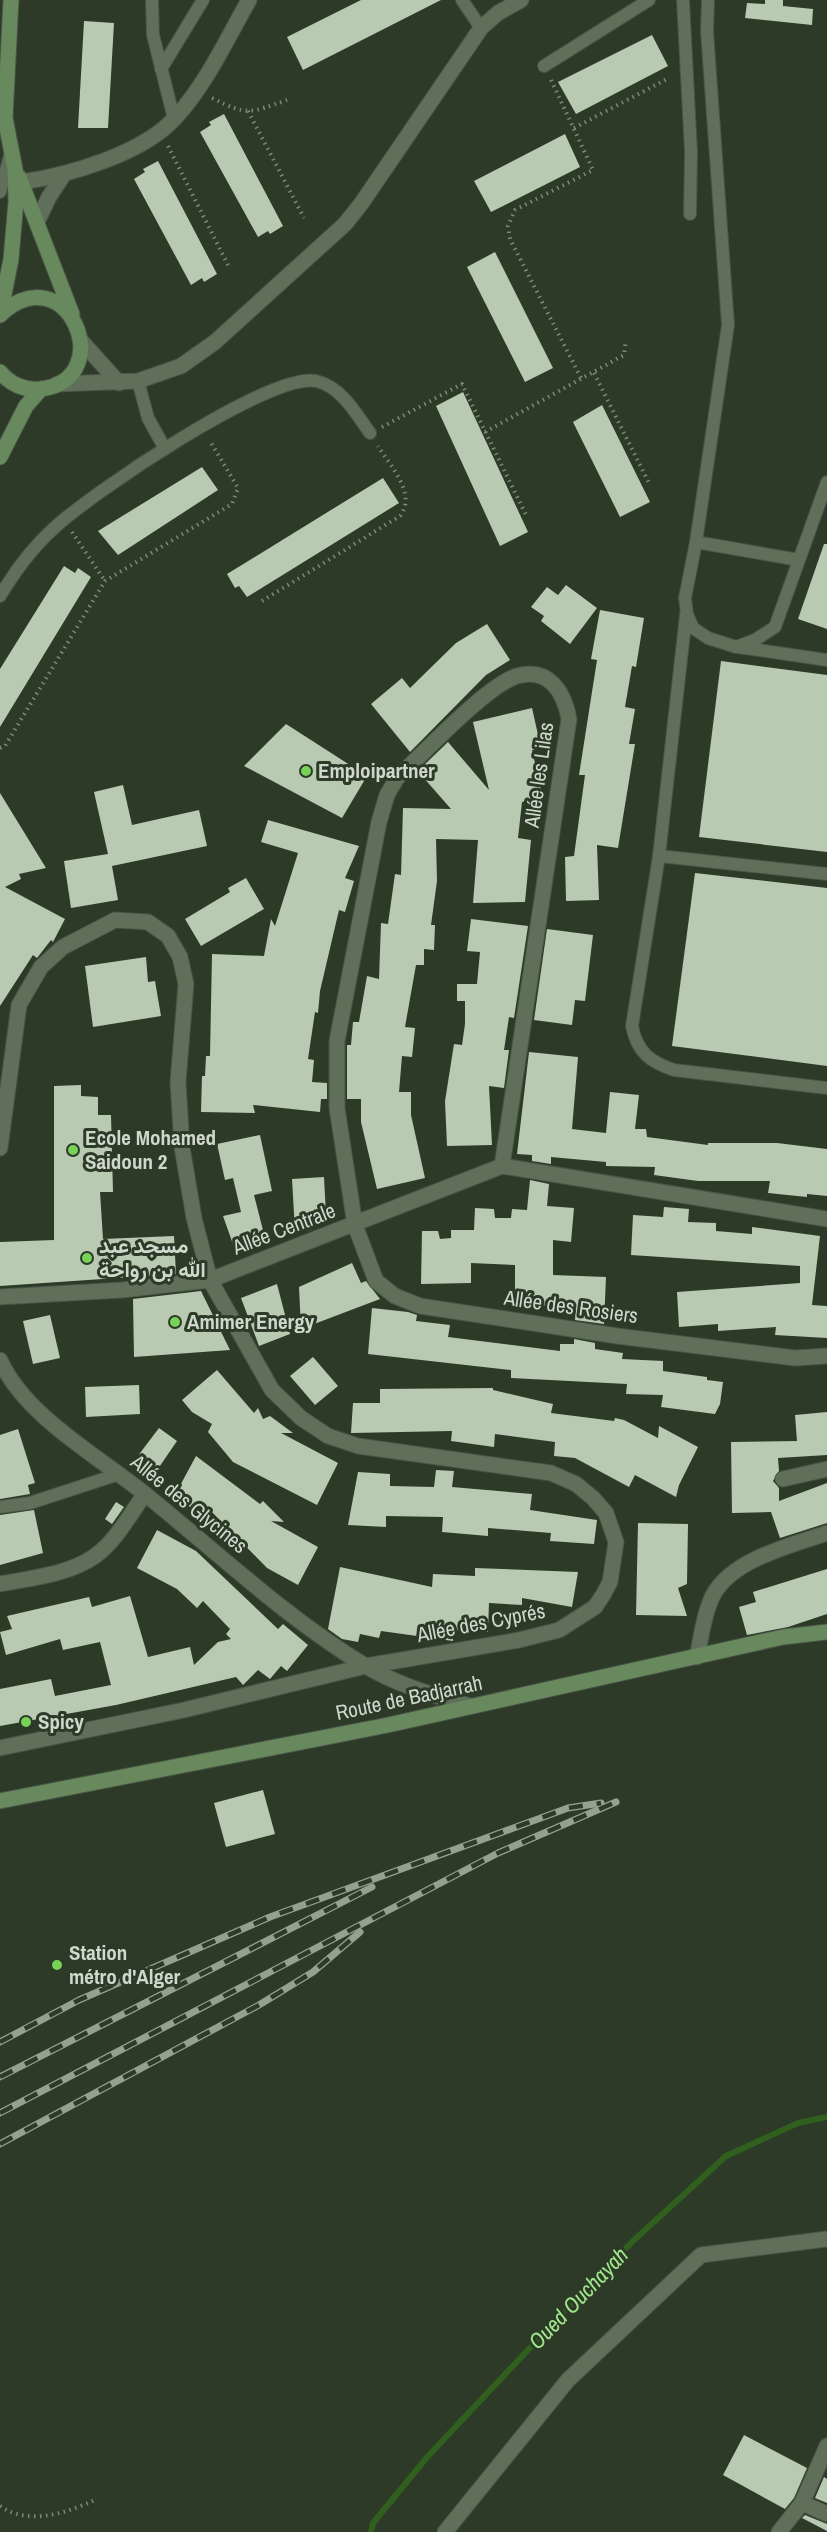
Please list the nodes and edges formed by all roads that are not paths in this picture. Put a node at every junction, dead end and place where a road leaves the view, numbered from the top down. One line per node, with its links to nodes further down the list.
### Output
1 (11, 0): 14 (main road)
2 (152, 0): 12 (lane)
3 (202, 0): 12 (lane)
4 (249, 0): 13 (street)
5 (462, 0): 10 (lane)
6 (521, 0): 10 (street)
7 (650, 0): 11 (lane)
8 (683, 0): 18 (lane)
9 (708, 0): 32 (lane)
10 (481, 28): 24 (street)
11 (544, 66)
12 (161, 69): 13 (lane)
13 (174, 119): 15 (street)
14 (11, 152): 16 (main road); 17 (lane)
15 (64, 174): 16 (street); 19 (street)
16 (18, 176): 19 (main road); 20 (main road)
17 (0, 192)
18 (690, 214)
19 (37, 222): 21 (main road)
20 (0, 315): 21 (main road)
21 (73, 317): 22 (main road)
22 (82, 342): 25 (street); 26 (main road)
23 (0, 372): 27 (main road)
24 (138, 381): 25 (street); 29 (lane)
25 (119, 383): 26 (street)
26 (57, 384): 27 (main road)
27 (41, 389): 30 (main road)
28 (370, 433): 29 (lane)
29 (164, 447): 34 (lane)
30 (0, 457)
31 (827, 482): 33 (lane)
32 (696, 542): 33 (lane); 35 (lane)
33 (799, 560): 36 (lane)
34 (0, 596)
35 (687, 614): 36 (lane); 38 (lane)
36 (736, 647): 37 (lane)
37 (827, 660)
38 (659, 856): 39 (lane); 40 (lane)
39 (827, 874)
40 (827, 1088)
41 (0, 1148): 45 (street, Allée des Cyprés)
42 (502, 1166): 43 (street); 44 (street, Allée Centrale); 44 (street, Allée les Lilas)
43 (827, 1219)
44 (355, 1225): 45 (street, Allée Centrale); 47 (street, Allée des Rosiers)
45 (210, 1280): 46 (street, Allée Centrale); 58 (street, Allée des Cyprés)
46 (0, 1297)
47 (827, 1356)
48 (0, 1360): 50 (street, Allée des Glycines)
49 (827, 1469): 51 (street)
50 (119, 1474): 52 (street, Allée des Glycines); 53 (lane)
51 (783, 1479)
52 (145, 1494): 55 (street); 58 (street, Allée des Glycines)
53 (0, 1507)
54 (827, 1533): 57 (street)
55 (0, 1584)
56 (827, 1632): 57 (main road, Route de Badjarrah)
57 (697, 1657): 59 (main road, Route de Badjarrah)
58 (366, 1666): 59 (street, Allée des Glycines); 60 (street, Allée des Cyprés)
59 (470, 1706): 61 (main road, Route de Badjarrah)
60 (0, 1748)
61 (0, 1801)
62 (827, 2239): 66 (street)
63 (827, 2446): 64 (street)
64 (802, 2503): 65 (street); 67 (street)
65 (827, 2514)
66 (445, 2532)
67 (779, 2532)

